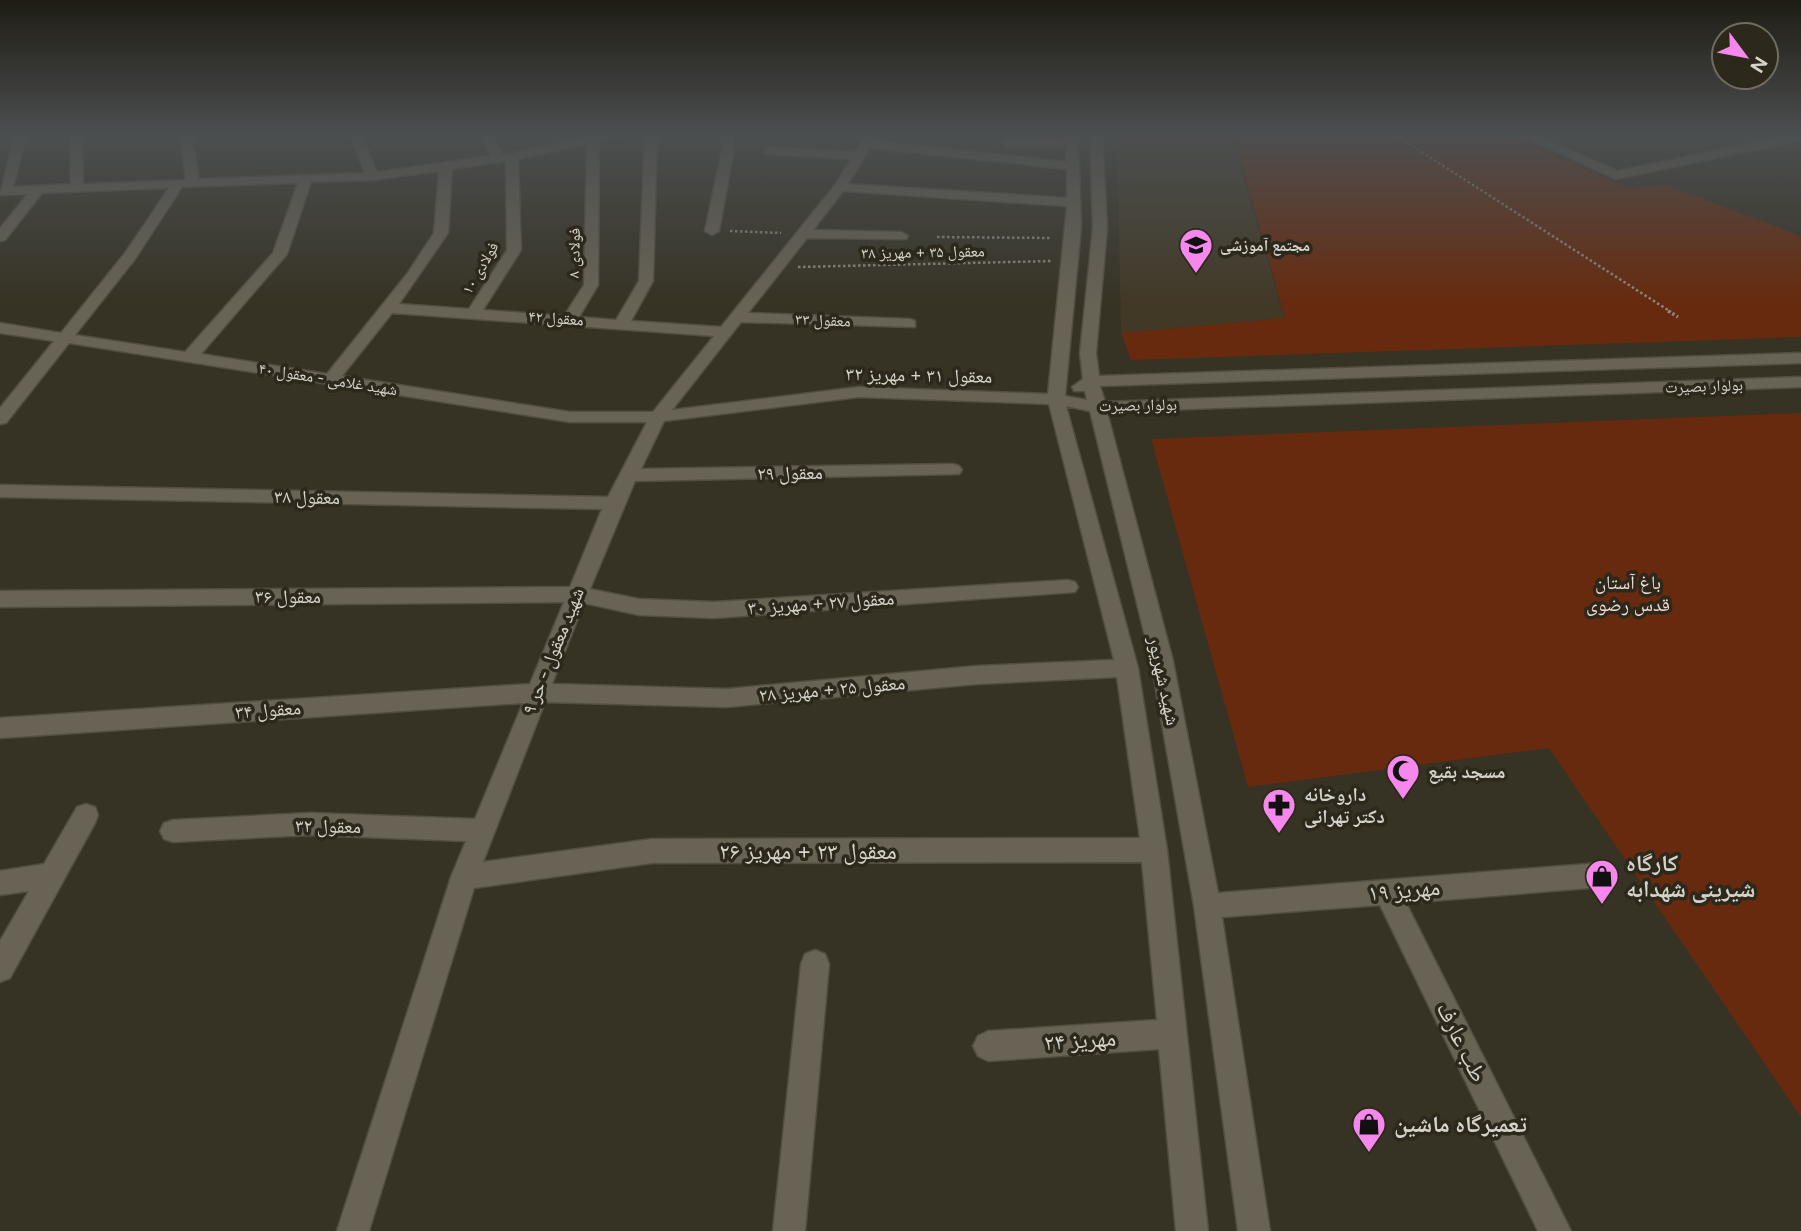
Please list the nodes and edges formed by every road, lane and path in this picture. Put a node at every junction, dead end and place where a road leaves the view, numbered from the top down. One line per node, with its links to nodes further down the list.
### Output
1 (22, 190): 15 (street)
2 (38, 190): 20 (street)
3 (173, 190): 32 (street)
4 (302, 190): 34 (street)
5 (444, 190): 24 (street)
6 (508, 190): 25 (street, فولادی ۱۰)
7 (586, 190): 27 (street, فولادی ۸)
8 (649, 190): 28 (street)
9 (720, 190): 17 (street)
10 (834, 190): 18 (street, شهید معقول - حر ۹)
11 (1017, 190): 16 (street)
12 (1073, 190): 16 (street, شهید شهریور)
13 (1098, 190): 37 (street, شهید شهریور)
14 (1481, 190): 26 (path)
15 (2, 191)
16 (1073, 202): 22 (street, شهید شهریور)
17 (712, 231): 18 (path)
18 (801, 234): 19 (street); 23 (street, شهید معقول - حر ۹)
19 (901, 236)
20 (0, 237)
21 (937, 237): 22 (path)
22 (1071, 249): 23 (path, معقول ۳۵ + مهریز ۳۸); 39 (street, شهید شهریور)
23 (776, 268): 29 (street, شهید معقول - حر ۹)
24 (388, 308): 25 (street, معقول ۴۲); 36 (street)
25 (474, 313): 27 (street, معقول ۴۲)
26 (1678, 317)
27 (570, 319): 28 (street, معقول ۴۲)
28 (622, 323): 29 (street, معقول ۴۲)
29 (729, 324): 30 (street, معقول ۳۳); 41 (street, شهید معقول - حر ۹)
30 (910, 324)
31 (0, 328): 32 (street, شهید غلامی - معقول ۴۰)
32 (64, 338): 34 (street, شهید غلامی - معقول ۴۰); 42 (street)
33 (1801, 358): 35 (street, بولوار بصیرت)
34 (188, 359): 36 (street, شهید غلامی - معقول ۴۰)
35 (1767, 359): 37 (street, بولوار بصیرت); 38 (street)
36 (332, 379): 41 (street, شهید غلامی - معقول ۴۰)
37 (1091, 382): 39 (street, بولوار بصیرت); 40 (street, شهید شهریور)
38 (1799, 382): 40 (street, بولوار بصیرت)
39 (1056, 399): 40 (street, بولوار بصیرت); 41 (street, معقول ۳۱ + مهریز ۳۲); 50 (street, شهید شهریور)
40 (1095, 407): 62 (street, شهید شهریور)
41 (657, 417): 44 (street, شهید معقول - حر ۹)
42 (0, 419)
43 (953, 470): 44 (street, معقول ۲۹)
44 (628, 475): 46 (street, شهید معقول - حر ۹)
45 (0, 491): 46 (street, معقول ۳۸)
46 (614, 503): 48 (street, شهید معقول - حر ۹)
47 (1068, 587): 48 (street, معقول ۲۷ + مهریز ۳۰)
48 (575, 594): 49 (street, معقول ۳۶); 51 (street, شهید معقول - حر ۹)
49 (0, 599)
50 (1127, 668): 51 (street, معقول ۲۵ + مهریز ۲۸); 56 (street, شهید شهریور)
51 (536, 693): 52 (street, معقول ۳۴); 54 (street, شهید معقول - حر ۹)
52 (0, 727)
53 (86, 815): 57 (street)
54 (482, 830): 55 (street, معقول ۳۲); 59 (street, شهید معقول - حر ۹)
55 (173, 831)
56 (1154, 850): 59 (street, معقول ۲۳ + مهریز ۲۶); 65 (street, شهید شهریور)
57 (53, 875): 60 (street); 64 (street)
58 (1601, 875): 61 (street, مهریز ۱۹)
59 (464, 877): 67 (street, شهید معقول - حر ۹)
60 (0, 884)
61 (1387, 892): 62 (street, مهریز ۱۹); 71 (street, طب عارف)
62 (1207, 906): 70 (street, شهید شهریور)
63 (814, 964): 68 (street)
64 (0, 968)
65 (1172, 1034): 66 (street, مهریز ۲۴); 69 (street, شهید شهریور)
66 (988, 1046)
67 (353, 1231)
68 (789, 1231)
69 (1192, 1231)
70 (1254, 1231)
71 (1555, 1231)

